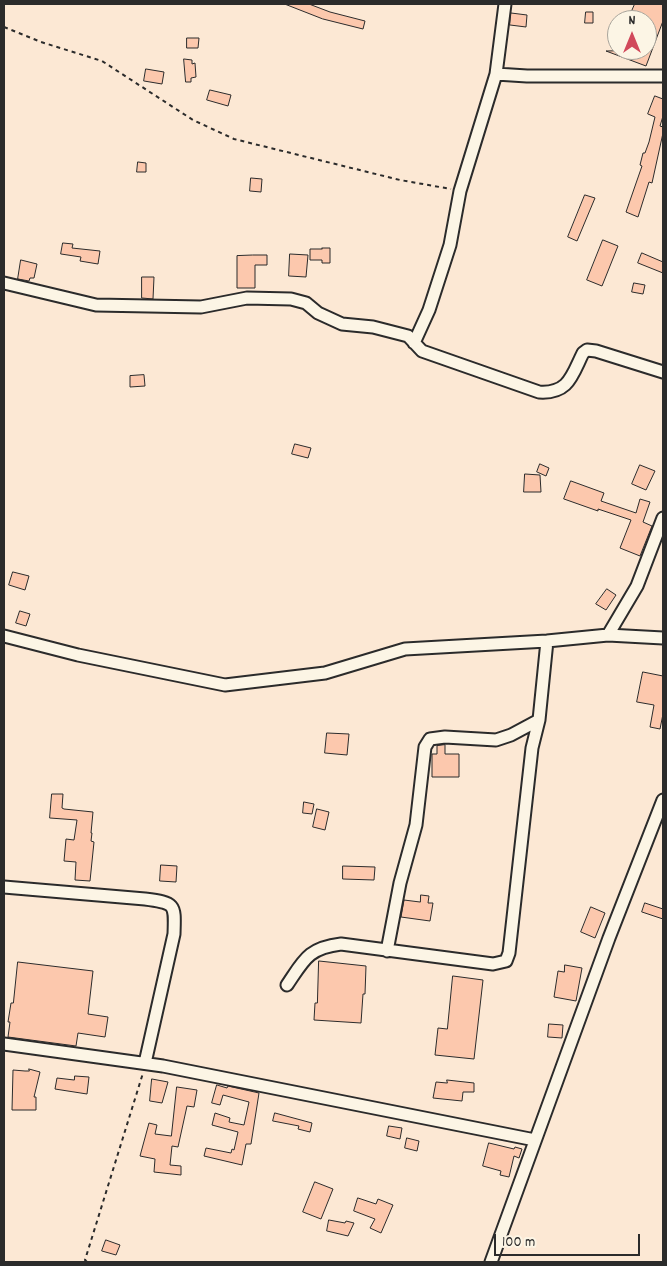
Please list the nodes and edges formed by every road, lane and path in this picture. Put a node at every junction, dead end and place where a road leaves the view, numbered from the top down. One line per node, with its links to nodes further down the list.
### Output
1 (505, 4): 3 (street)
2 (4, 27): 5 (path)
3 (496, 74): 4 (street); 5 (street)
4 (663, 76)
5 (460, 191): 7 (street)
6 (4, 283): 7 (street)
7 (414, 343): 8 (street)
8 (663, 372)
9 (663, 518): 10 (street)
10 (608, 635): 12 (street); 13 (street)
11 (4, 636): 13 (street)
12 (663, 638)
13 (548, 641): 14 (street)
14 (539, 720): 17 (street); 17 (street)
15 (663, 800): 21 (street)
16 (4, 887): 20 (street)
17 (387, 951): 18 (street)
18 (287, 985)
19 (4, 1044): 20 (street)
20 (146, 1063): 21 (street); 22 (path)
21 (535, 1140): 23 (street)
22 (87, 1262)
23 (490, 1262)

